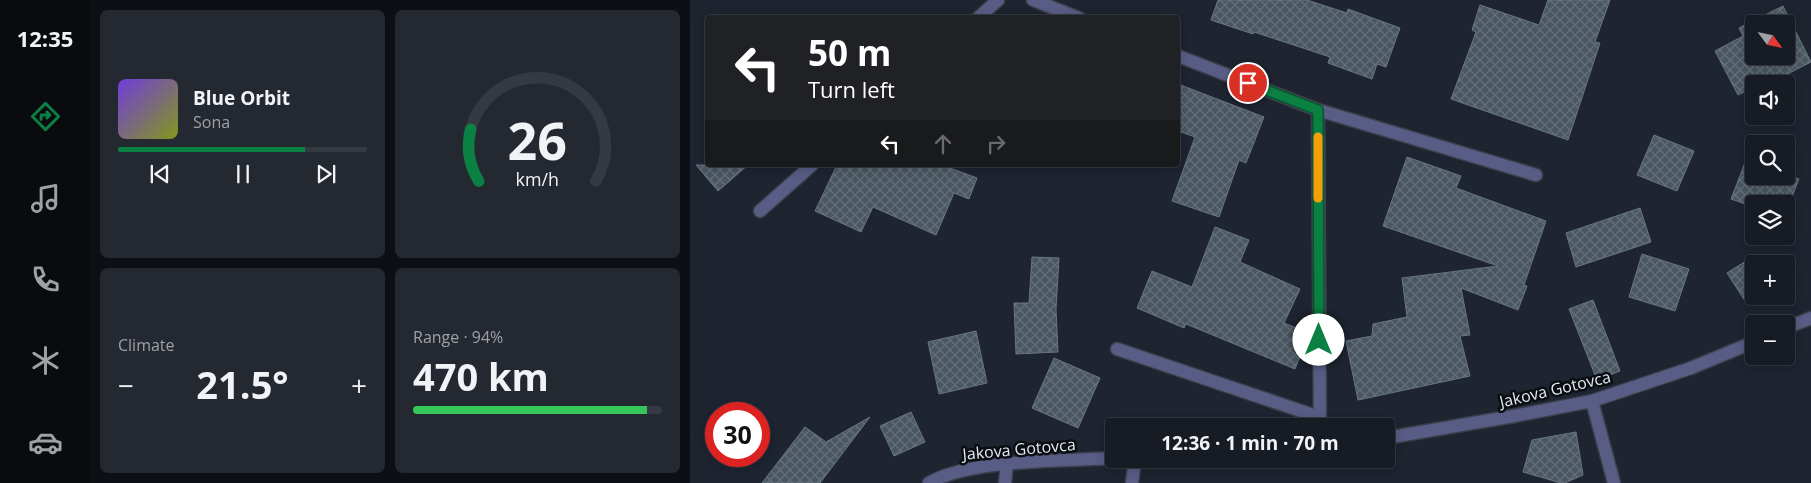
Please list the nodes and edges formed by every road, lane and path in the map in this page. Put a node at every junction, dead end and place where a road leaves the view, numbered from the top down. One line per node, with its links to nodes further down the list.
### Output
1 (998, 0): 3 (street)
2 (1033, 0): 4 (street)
3 (981, 15)
4 (1071, 15)
5 (1180, 57): 6 (street)
6 (1318, 110): 8 (street); 16 (street)
7 (810, 167): 9 (street)
8 (1536, 175)
9 (760, 211)
10 (1811, 318): 11 (street)
11 (1795, 324)
12 (1745, 346): 14 (street, Jakova Gotovca)
13 (1116, 349): 15 (street)
14 (1592, 401): 17 (street, Jakova Gotovca); 24 (street)
15 (1309, 418)
16 (1320, 418)
17 (1395, 436)
18 (1105, 458): 19 (street, Jakova Gotovca)
19 (1006, 464): 21 (street, Jakova Gotovca); 22 (street)
20 (1134, 468): 23 (street)
21 (929, 483)
22 (1005, 483)
23 (1132, 483)
24 (1614, 483)

